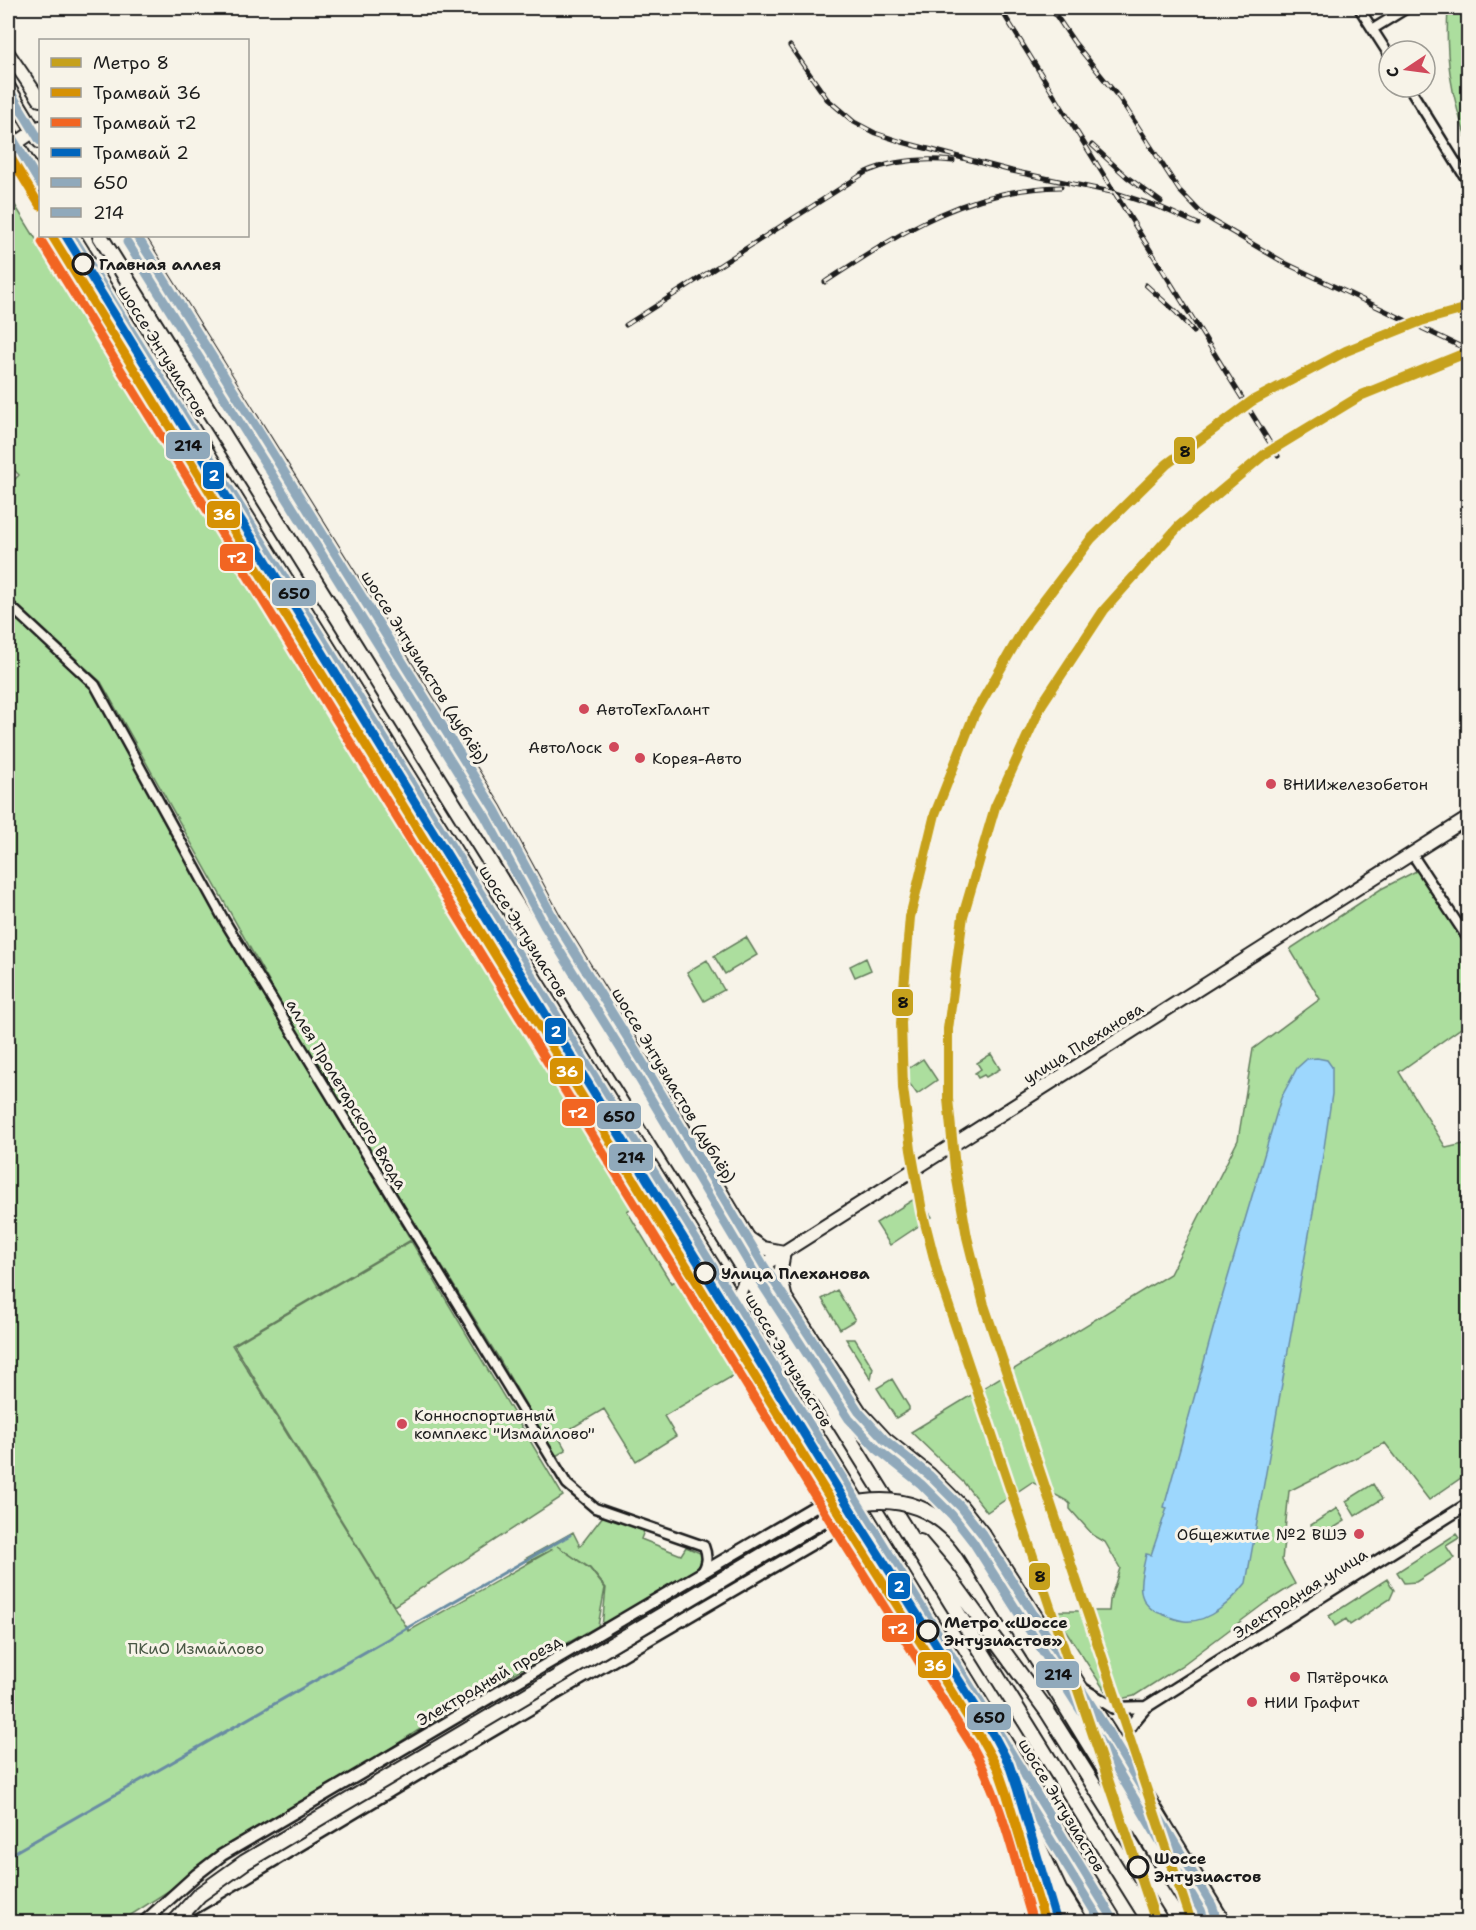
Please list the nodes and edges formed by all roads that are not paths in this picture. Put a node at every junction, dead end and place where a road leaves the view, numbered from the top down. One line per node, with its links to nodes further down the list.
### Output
1 (1359, 8): 3 (street)
2 (1407, 8): 3 (street)
3 (1373, 29): 4 (street)
4 (1379, 39)
5 (8, 53): 7 (main road)
6 (8, 88): 10 (main road)
7 (39, 99)
8 (1416, 99): 12 (street)
9 (8, 131): 11 (main road)
10 (39, 134): 11 (main road)
11 (12, 147): 13 (main road)
12 (1468, 182)
13 (39, 183)
14 (73, 237): 28 (main road, шоссе Энтузиастов)
15 (101, 237): 21 (main road, шоссе Энтузиастов)
16 (138, 237): 22 (main road, шоссе Энтузиастов (дублёр))
17 (8, 604): 33 (street, аллея Пролетарского Входа)
18 (1468, 818): 19 (main road, улица Плеханова)
19 (1412, 854): 20 (street); 24 (main road, улица Плеханова)
20 (1468, 939)
21 (558, 973): 22 (main road); 26 (main road, шоссе Энтузиастов)
22 (645, 1066): 23 (main road, шоссе Энтузиастов (дублёр))
23 (750, 1242): 24 (main road); 25 (main road, шоссе Энтузиастов (дублёр)); 26 (main road)
24 (784, 1252): 25 (main road, улица Плеханова); 27 (main road)
25 (764, 1266): 26 (main road, улица Плеханова); 27 (main road, шоссе Энтузиастов (дублёр))
26 (748, 1277): 28 (main road); 31 (main road, шоссе Энтузиастов)
27 (785, 1298): 36 (main road, шоссе Энтузиастов (дублёр))
28 (741, 1311): 29 (main road, шоссе Энтузиастов)
29 (831, 1461): 32 (main road, шоссе Энтузиастов); 33 (street, Электродный проезд)
30 (1468, 1504): 37 (street, Электродная улица)
31 (891, 1509): 50 (main road, шоссе Энтузиастов); 51 (main road)
32 (876, 1534): 35 (street); 38 (main road, шоссе Энтузиастов)
33 (701, 1573): 34 (street, Электродный проезд)
34 (558, 1657): 35 (street); 39 (street, Электродный проезд)
35 (574, 1684): 41 (street)
36 (1080, 1687): 37 (street); 40 (main road, шоссе Энтузиастов (дублёр))
37 (1146, 1707): 40 (street, Электродная улица)
38 (993, 1724): 42 (main road); 49 (main road, шоссе Энтузиастов)
39 (399, 1749): 41 (street); 44 (street, Электродный проезд)
40 (1128, 1763): 43 (main road, шоссе Энтузиастов (дублёр))
41 (417, 1775): 45 (street)
42 (1054, 1877): 47 (main road); 48 (street)
43 (1212, 1905): 53 (main road, шоссе Энтузиастов (дублёр)); 54 (main road)
44 (144, 1923)
45 (170, 1923)
46 (175, 1923): 52 (main road, bridge)
47 (1067, 1923)
48 (1082, 1923)
49 (1115, 1923)
50 (1150, 1923)
51 (1179, 1923)
52 (1198, 1923)
53 (1218, 1923)
54 (1223, 1923)

